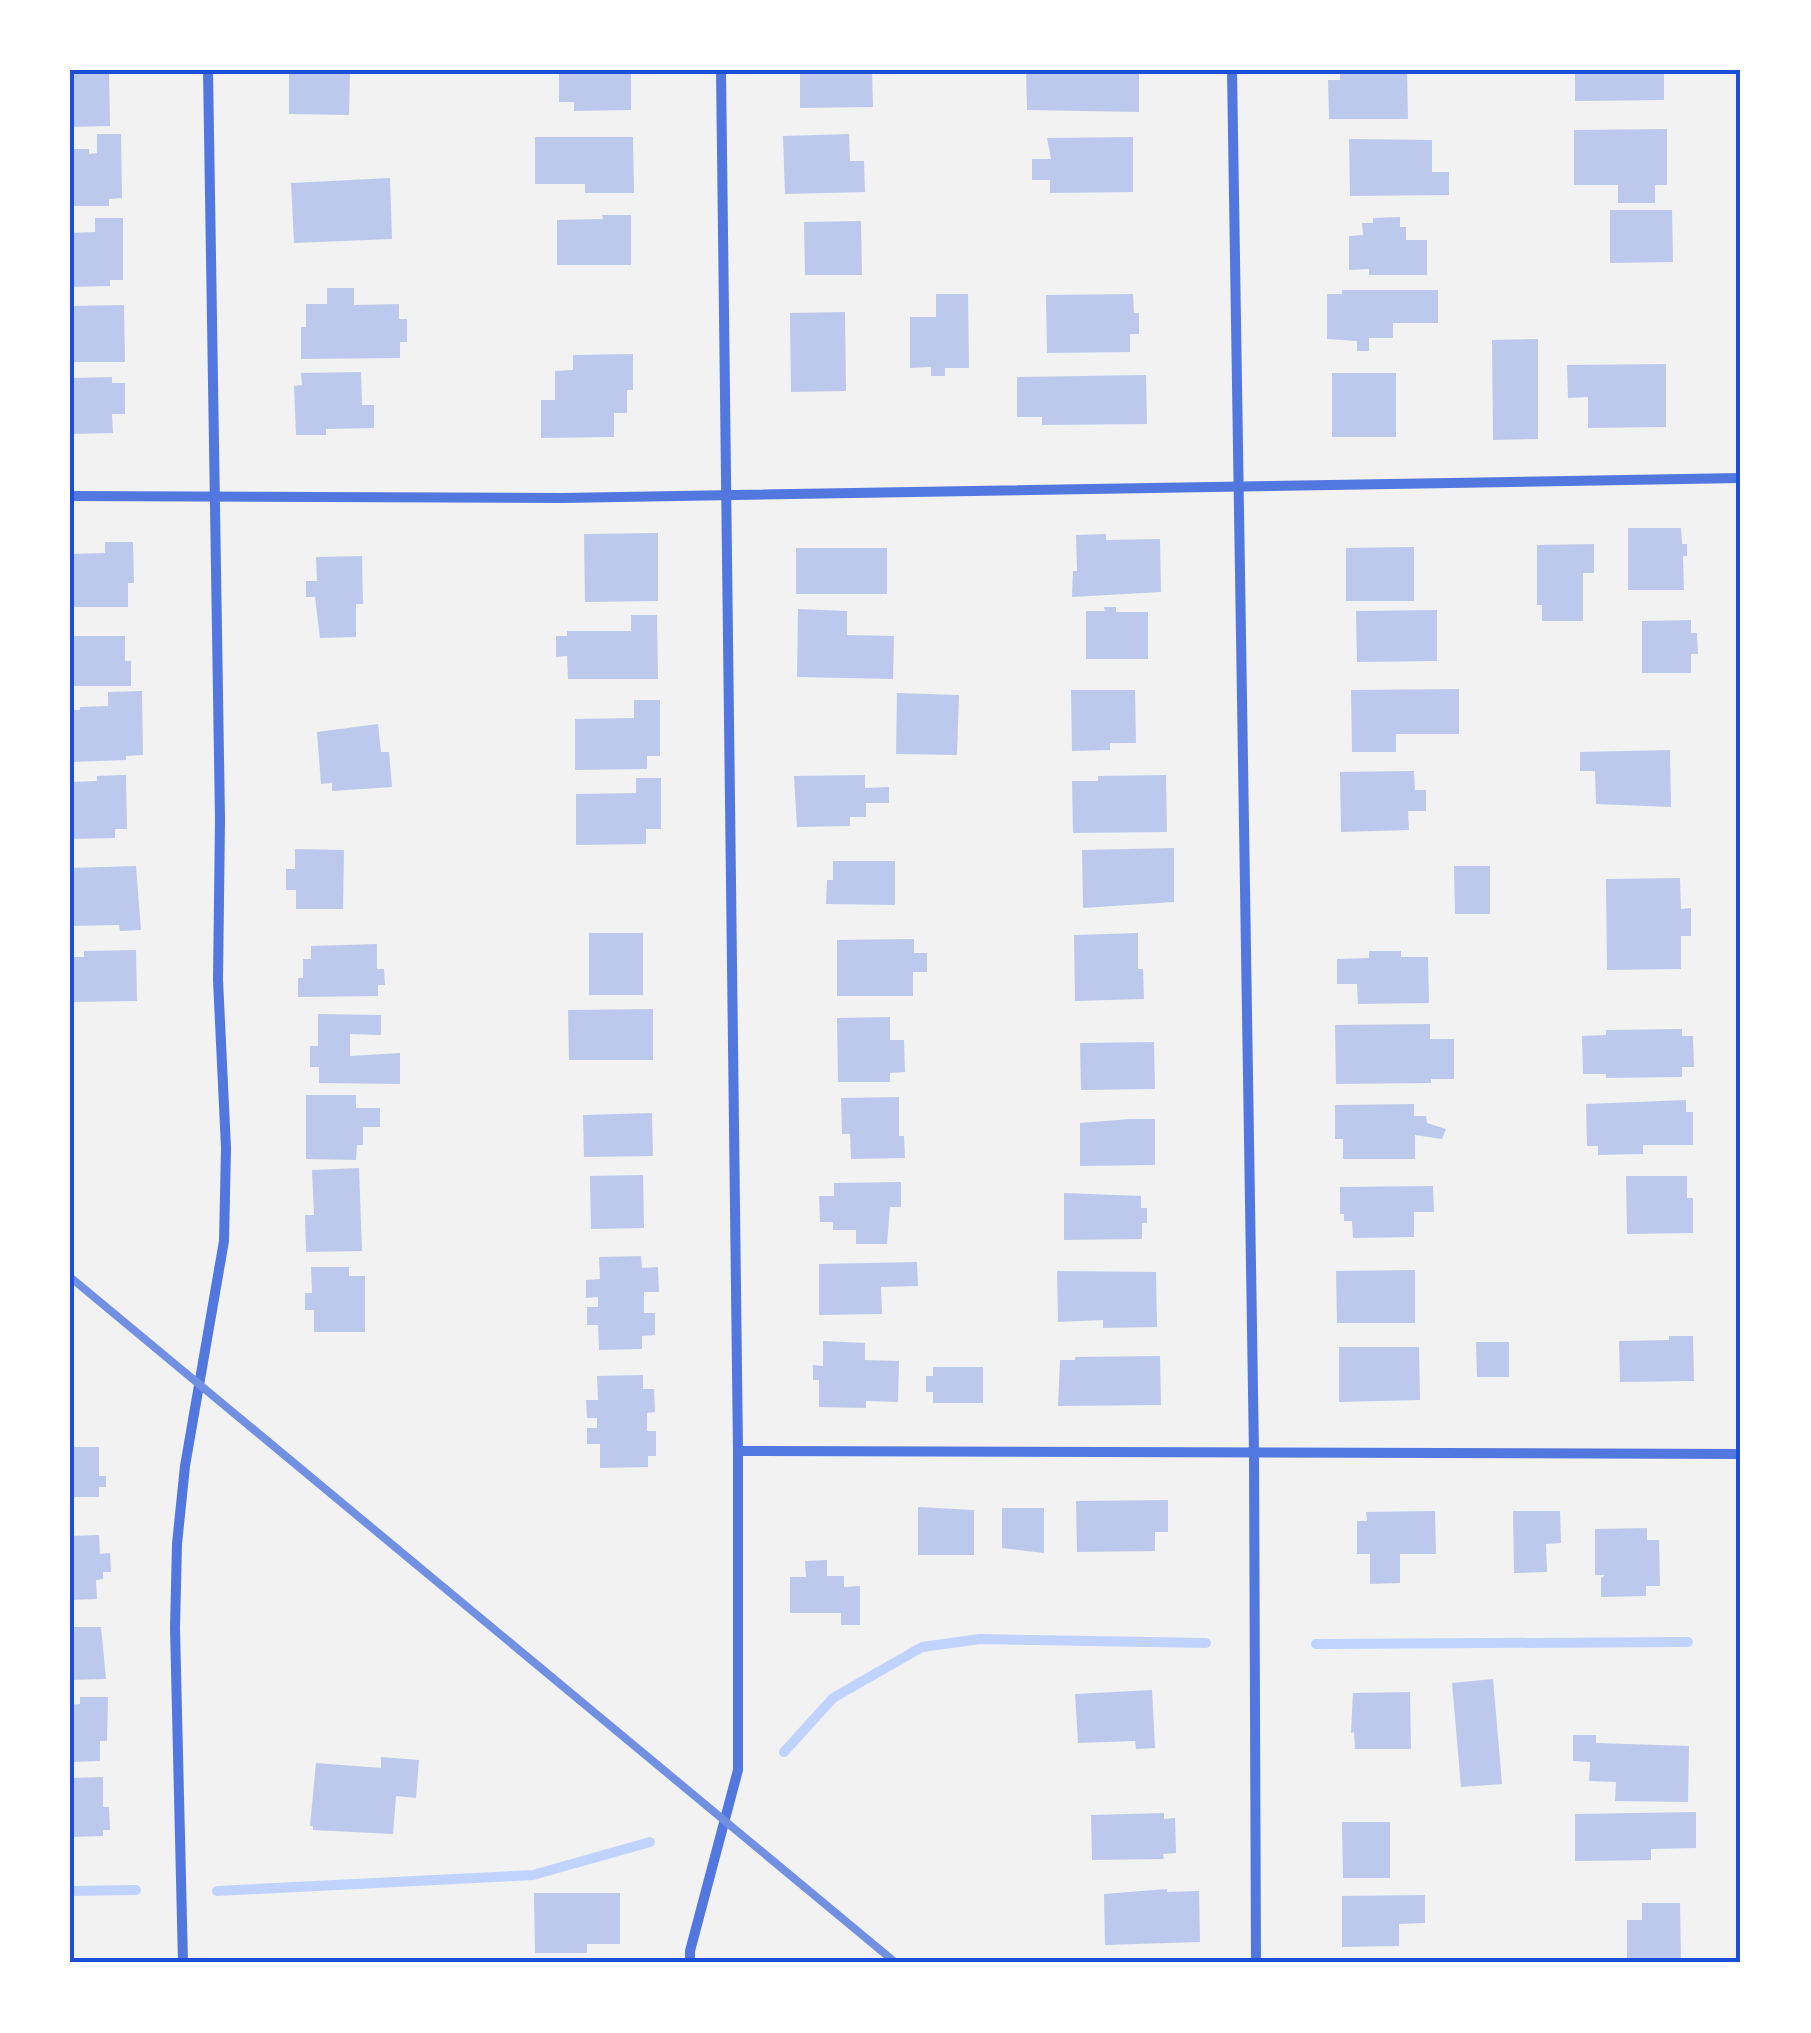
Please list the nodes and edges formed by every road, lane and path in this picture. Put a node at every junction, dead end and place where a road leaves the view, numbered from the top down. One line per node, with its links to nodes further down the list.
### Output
1 (208, 70): 6 (street)
2 (720, 70): 8 (street)
3 (1232, 70): 5 (street)
4 (1741, 478): 5 (street)
5 (1238, 486): 8 (street); 10 (street)
6 (213, 495): 7 (street); 8 (street); 12 (street)
7 (70, 496)
8 (728, 496): 9 (street)
9 (738, 1451): 10 (street); 13 (street)
10 (1254, 1454): 11 (street); 14 (street)
11 (1741, 1454)
12 (183, 1963)
13 (690, 1963)
14 (1256, 1963)

